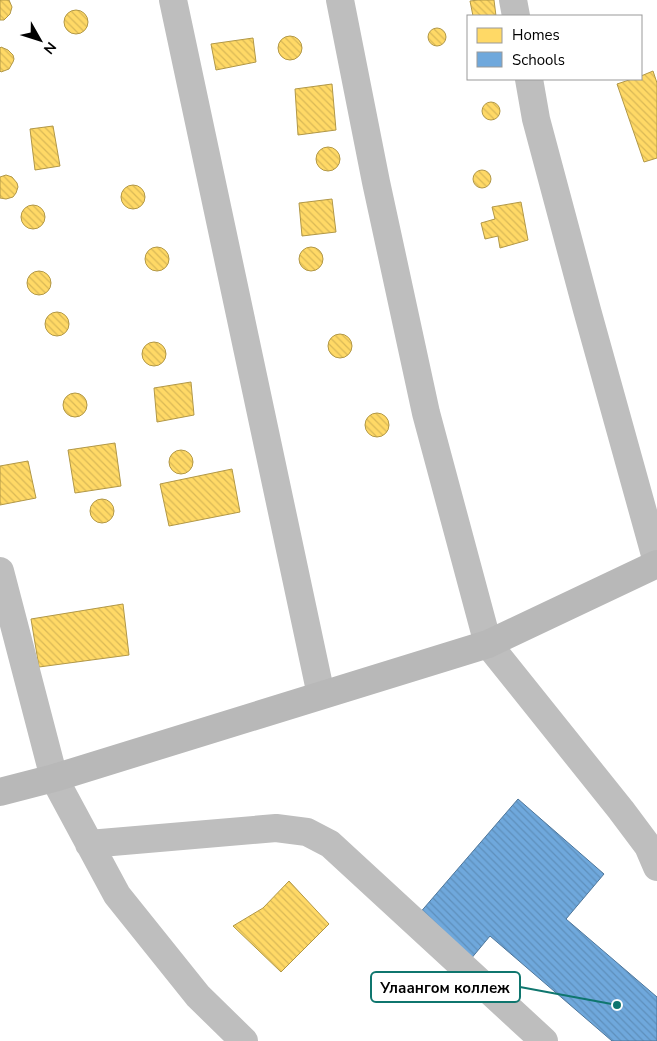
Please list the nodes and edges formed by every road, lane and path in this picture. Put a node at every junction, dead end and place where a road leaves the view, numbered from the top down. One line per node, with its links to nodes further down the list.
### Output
1 (173, 0): 9 (street)
2 (340, 0): 8 (street)
3 (513, 0): 4 (street)
4 (516, 15)
5 (528, 80): 6 (street)
6 (657, 563): 8 (street)
7 (0, 571): 10 (street)
8 (488, 644): 9 (street); 13 (street)
9 (321, 695): 10 (street)
10 (54, 778): 11 (street); 12 (street)
11 (0, 792)
12 (89, 844): 14 (street); 15 (street)
13 (657, 867)
14 (244, 1041)
15 (544, 1041)

